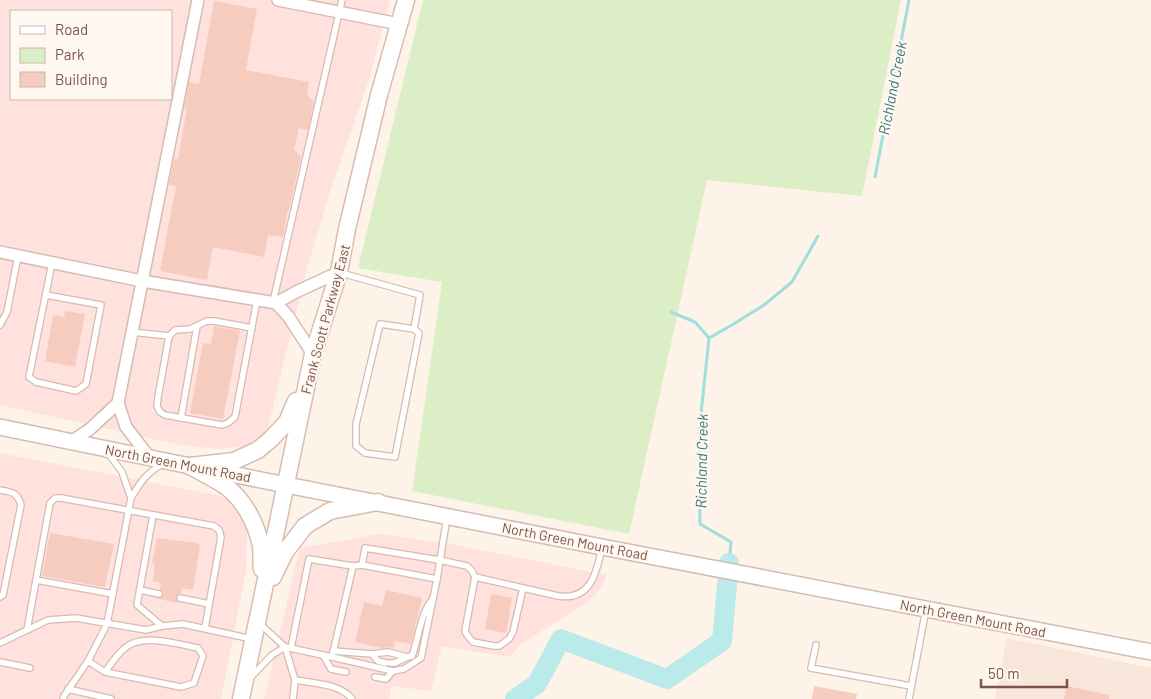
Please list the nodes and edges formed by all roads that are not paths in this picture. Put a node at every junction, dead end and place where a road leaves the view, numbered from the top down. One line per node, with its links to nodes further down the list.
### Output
1 (198, 0): 11 (street)
2 (278, 0): 5 (street)
3 (342, 0): 5 (lane)
4 (406, 0): 6 (main road, Frank Scott Parkway East)
5 (340, 12): 6 (street); 14 (lane)
6 (399, 24): 10 (main road, Frank Scott Parkway East)
7 (0, 252): 8 (street)
8 (18, 256): 9 (street); 15 (lane)
9 (52, 263): 11 (street); 12 (lane)
10 (339, 272): 14 (street); 18 (lane); 21 (main road, Frank Scott Parkway East)
11 (142, 281): 13 (street); 19 (street)
12 (46, 295): 12 (lane)
13 (257, 300): 14 (street); 17 (lane)
14 (274, 303): 21 (street)
15 (0, 324)
16 (197, 326): 17 (lane); 20 (lane); 23 (lane)
17 (252, 328): 23 (lane)
18 (414, 329): 18 (lane)
19 (132, 332): 20 (lane); 22 (street)
20 (169, 336): 23 (lane)
21 (311, 362): 29 (main road); 30 (main road, Frank Scott Parkway East)
22 (118, 403): 25 (street); 27 (street)
23 (181, 418)
24 (0, 428): 25 (street, North Green Mount Road)
25 (71, 442): 26 (street, North Green Mount Road)
26 (105, 448): 27 (street, North Green Mount Road); 32 (lane)
27 (150, 458): 28 (street, North Green Mount Road)
28 (166, 461): 29 (street, North Green Mount Road); 32 (lane)
29 (190, 466): 30 (street, North Green Mount Road); 51 (main road)
30 (286, 485): 33 (street, North Green Mount Road); 51 (main road, Frank Scott Parkway East)
31 (0, 490): 48 (lane)
32 (131, 498): 34 (lane)
33 (378, 502): 36 (street, North Green Mount Road); 51 (main road)
34 (128, 511): 35 (lane); 43 (lane); 46 (lane)
35 (153, 515): 45 (lane); 52 (lane)
36 (447, 516): 37 (street, North Green Mount Road); 38 (lane)
37 (602, 547): 44 (lane); 53 (street, North Green Mount Road)
38 (439, 560): 40 (lane); 41 (lane); 42 (lane)
39 (353, 566): 40 (lane); 62 (lane); 64 (lane)
40 (362, 566): 42 (lane)
41 (475, 577): 44 (lane); 44 (lane)
42 (437, 579): 50 (lane)
43 (36, 580): 46 (lane); 58 (lane)
44 (523, 588)
45 (140, 590): 47 (lane); 56 (lane)
46 (113, 594): 55 (lane)
47 (159, 594)
48 (0, 597)
49 (180, 598): 52 (lane)
50 (433, 599): 67 (lane); 71 (lane)
51 (262, 600): 54 (main road, Frank Scott Parkway East)
52 (209, 604): 57 (lane)
53 (926, 610): 63 (street, North Green Mount Road); 76 (lane)
54 (258, 621): 59 (main road, Frank Scott Parkway East); 62 (lane)
55 (107, 624): 56 (lane); 58 (lane); 68 (lane)
56 (162, 626): 57 (lane)
57 (204, 628): 59 (lane)
58 (27, 630): 60 (lane)
59 (254, 640): 78 (main road, Frank Scott Parkway East)
60 (0, 643)
61 (816, 646): 76 (lane)
62 (288, 648): 66 (lane); 75 (lane); 78 (lane)
63 (1151, 652)
64 (332, 654): 65 (lane); 66 (lane); 71 (lane)
65 (372, 654): 67 (lane); 67 (lane)
66 (323, 655): 73 (lane)
67 (407, 657)
68 (88, 661): 72 (lane); 77 (lane)
69 (0, 662): 70 (lane)
70 (30, 668)
71 (393, 671): 74 (lane)
72 (105, 672): 72 (lane)
73 (346, 672)
74 (375, 677)
75 (295, 680): 82 (lane); 83 (lane)
76 (911, 686): 84 (lane)
77 (68, 690): 79 (lane); 80 (lane)
78 (243, 691)
79 (98, 698): 81 (lane)
80 (63, 699)
81 (111, 699)
82 (293, 699)
83 (352, 699)
84 (909, 699)

